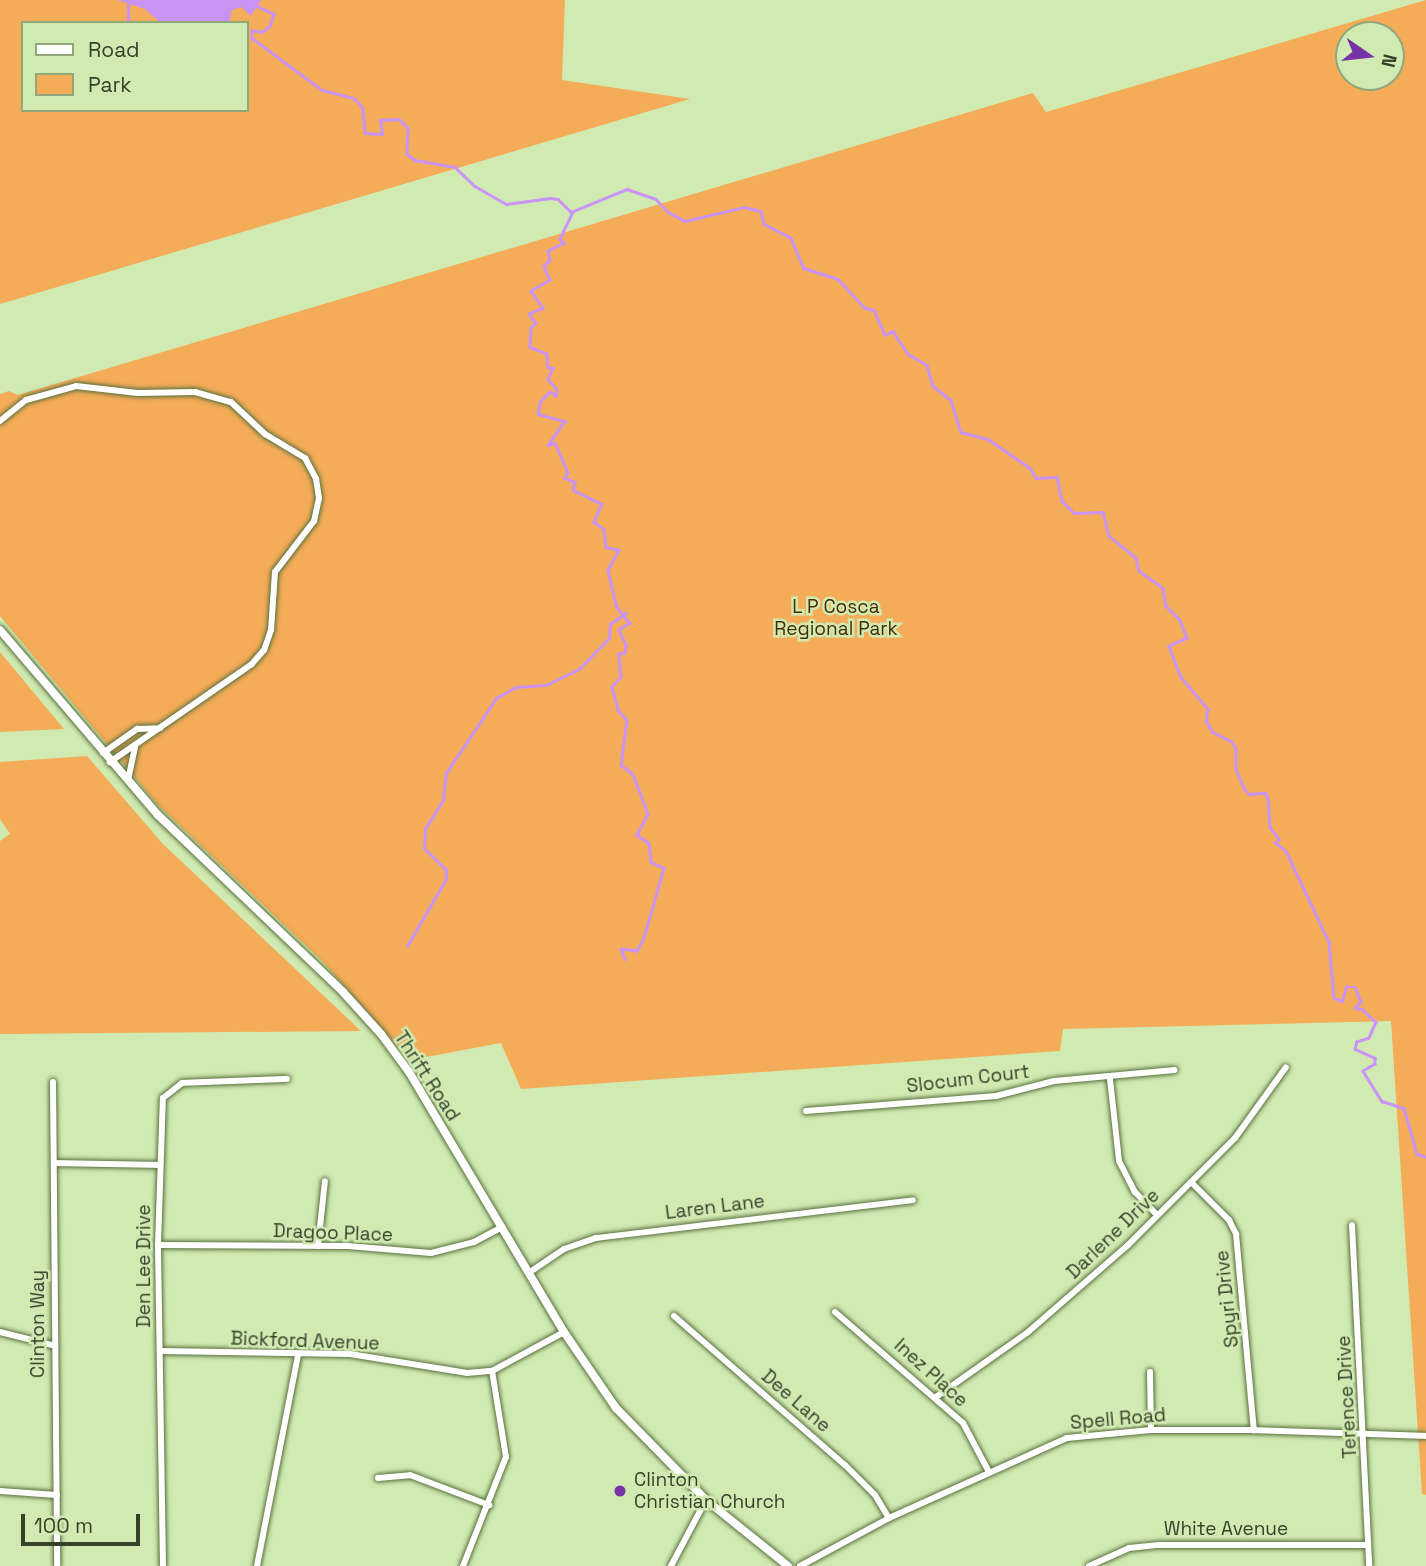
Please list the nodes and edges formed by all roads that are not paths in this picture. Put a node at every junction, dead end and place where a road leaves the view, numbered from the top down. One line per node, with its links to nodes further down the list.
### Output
1 (0, 421): 3 (street)
2 (0, 630): 5 (street, Thrift Road)
3 (160, 728): 4 (street); 5 (street)
4 (136, 744): 6 (street); 7 (street)
5 (103, 753): 6 (street, Thrift Road)
6 (110, 762): 7 (street, Thrift Road)
7 (128, 782): 21 (street, Thrift Road)
8 (1286, 1067): 17 (street, Darlene Drive)
9 (1174, 1070): 11 (street, Slocum Court)
10 (287, 1079): 15 (street, Den Lee Drive)
11 (1110, 1079): 13 (street, Slocum Court); 19 (street)
12 (53, 1082): 14 (street, Clinton Way)
13 (806, 1111)
14 (55, 1163): 15 (street); 29 (street, Clinton Way)
15 (160, 1165): 22 (street, Den Lee Drive)
16 (325, 1181): 23 (street)
17 (1191, 1182): 19 (street, Darlene Drive); 36 (street, Spyri Drive)
18 (912, 1200): 24 (street, Laren Lane)
19 (1156, 1214): 34 (street, Darlene Drive)
20 (1352, 1226): 37 (street, Terence Drive)
21 (502, 1227): 23 (street, Dragoo Place); 24 (street, Thrift Road)
22 (158, 1245): 23 (street, Dragoo Place); 30 (street, Den Lee Drive)
23 (318, 1246)
24 (530, 1272): 28 (street, Thrift Road)
25 (835, 1311): 34 (street, Inez Place)
26 (674, 1316): 45 (street, Dee Lane)
27 (0, 1332): 29 (street)
28 (564, 1332): 32 (street, Bickford Avenue); 43 (street, Thrift Road)
29 (52, 1345): 42 (street, Clinton Way)
30 (160, 1351): 31 (street, Bickford Avenue); 48 (street, Den Lee Drive)
31 (298, 1356): 32 (street, Bickford Avenue); 49 (street)
32 (492, 1371): 44 (street)
33 (1150, 1372): 35 (street)
34 (936, 1397): 39 (street, Inez Place)
35 (1151, 1430): 36 (street, Spell Road); 39 (street, Spell Road)
36 (1254, 1430): 37 (street, Spell Road)
37 (1366, 1431): 38 (street, Spell Road); 46 (street, Terence Drive)
38 (1426, 1436)
39 (989, 1472): 45 (street, Spell Road)
40 (378, 1478): 44 (street)
41 (0, 1492): 42 (street)
42 (57, 1495): 47 (street, Clinton Way)
43 (706, 1500): 51 (street); 52 (street, Thrift Road)
44 (489, 1505): 50 (street)
45 (889, 1518): 53 (street, Spell Road)
46 (1368, 1545): 54 (street, White Avenue); 55 (street, Terence Drive)
47 (57, 1566)
48 (163, 1566)
49 (257, 1566)
50 (463, 1566)
51 (671, 1566)
52 (788, 1566)
53 (800, 1566)
54 (1088, 1566)
55 (1369, 1566)

